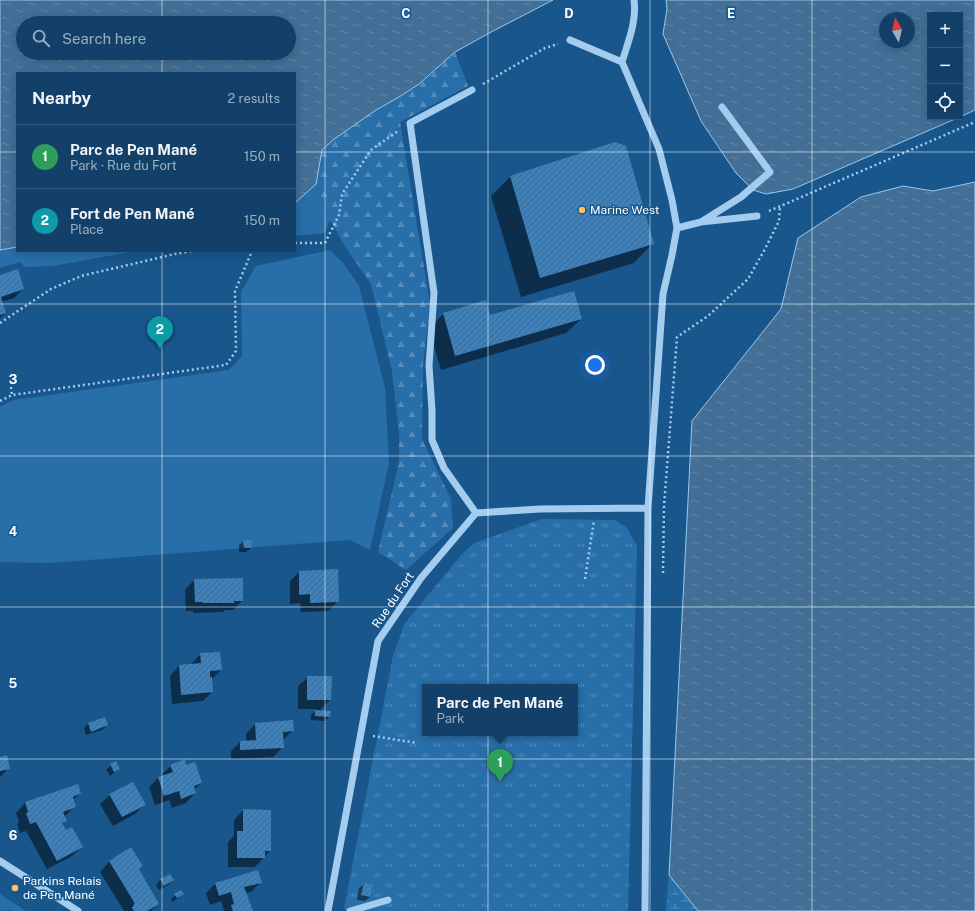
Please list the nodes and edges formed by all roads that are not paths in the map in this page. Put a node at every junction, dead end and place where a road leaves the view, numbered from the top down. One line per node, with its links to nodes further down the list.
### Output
1 (634, 0): 3 (street)
2 (570, 40): 3 (street)
3 (622, 62): 8 (street)
4 (472, 90): 10 (street)
5 (722, 107): 7 (street)
6 (757, 216): 7 (street)
7 (701, 222): 8 (street)
8 (677, 228): 9 (street)
9 (648, 508): 10 (street); 16 (street)
10 (476, 513): 14 (street, Rue du Fort)
11 (0, 861): 13 (street)
12 (388, 900): 15 (street)
13 (78, 911)
14 (328, 911)
15 (350, 911)
16 (645, 911)

